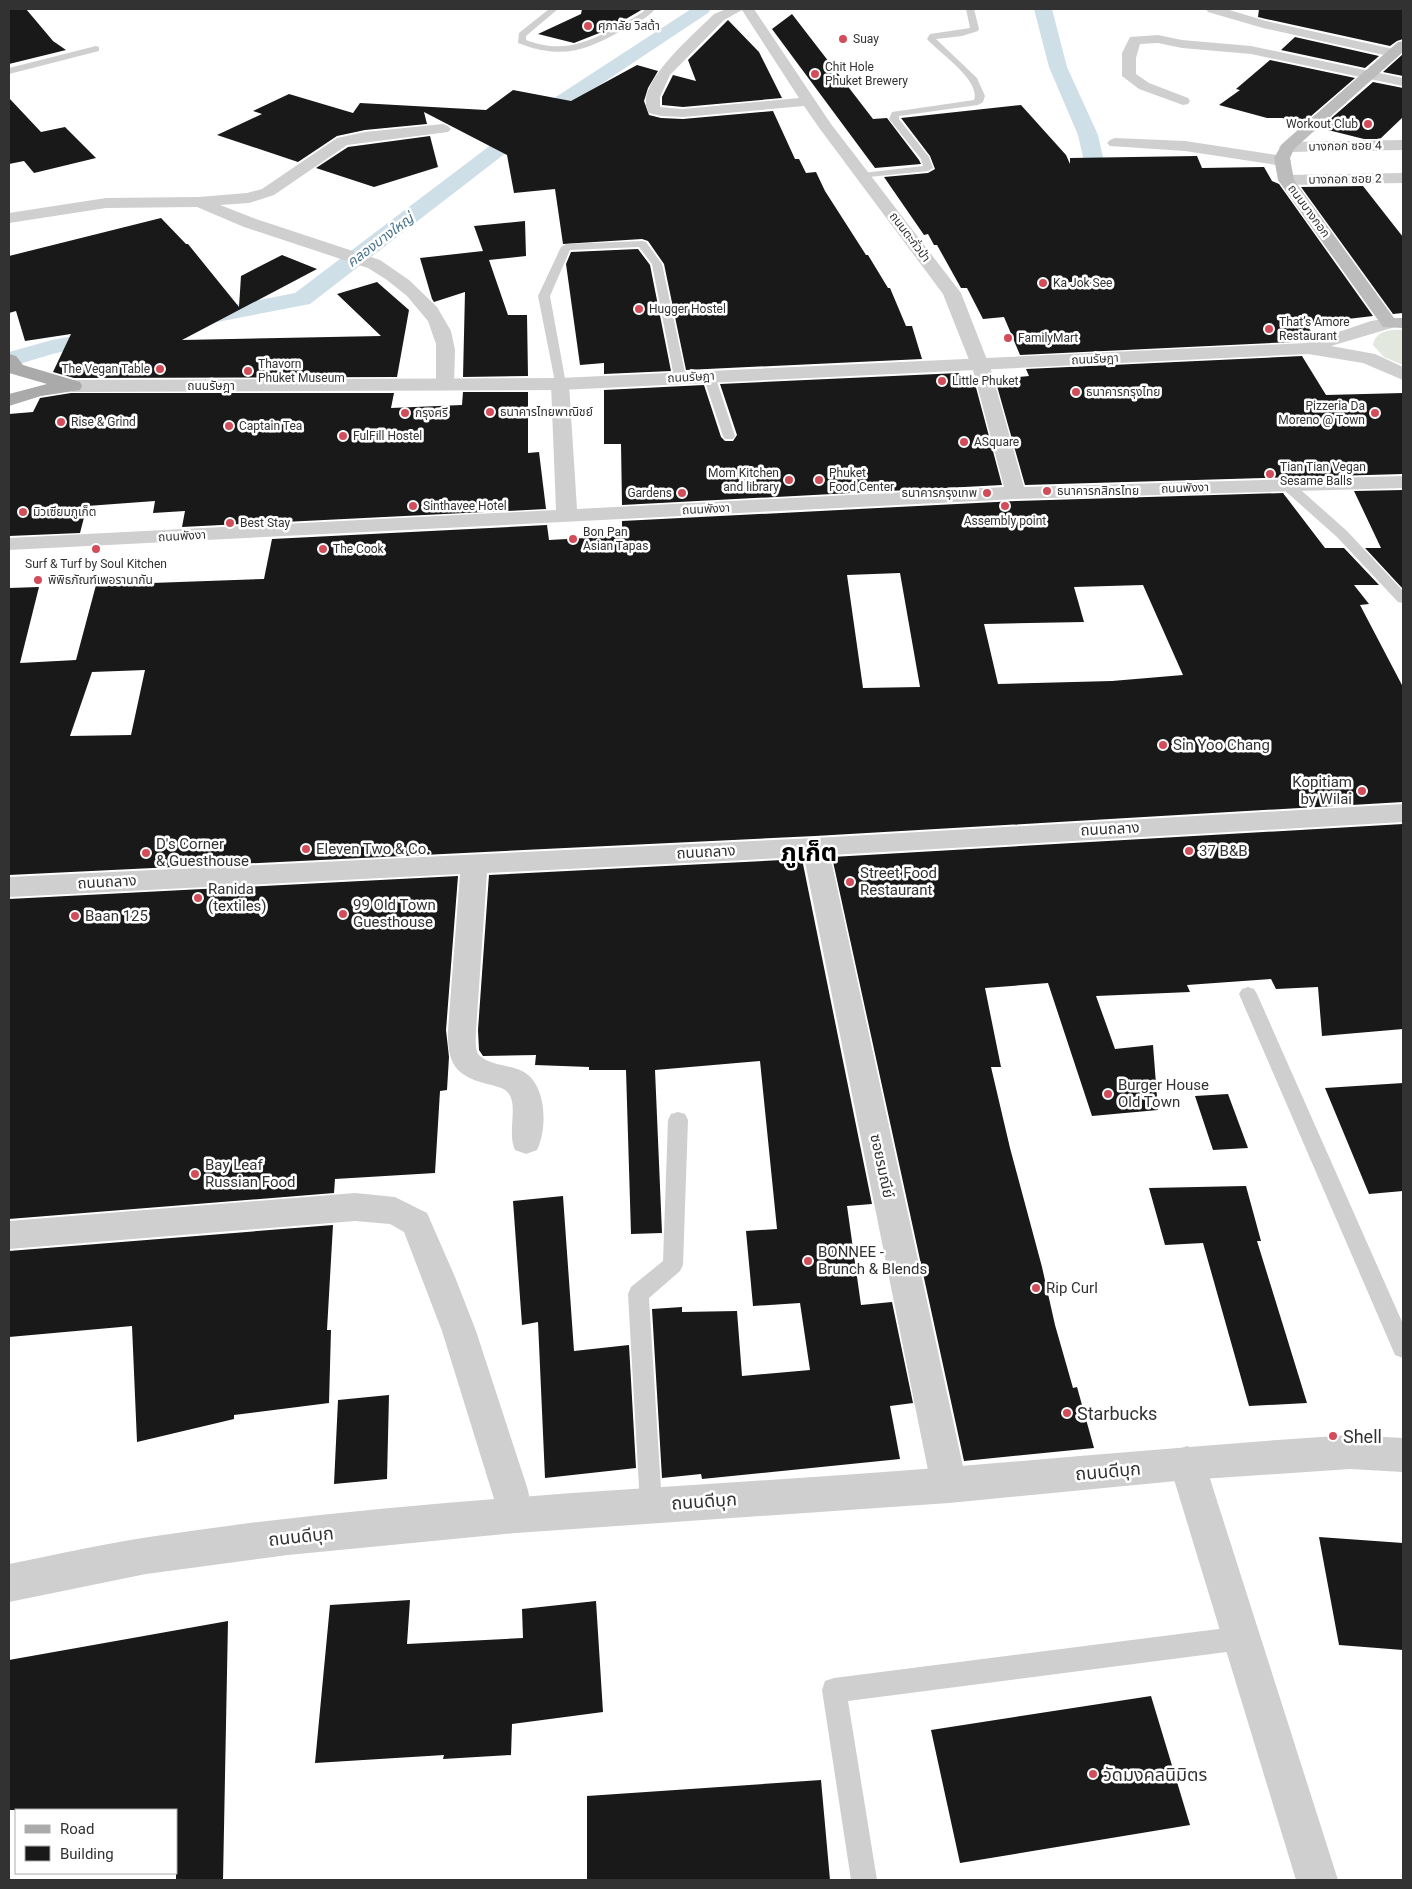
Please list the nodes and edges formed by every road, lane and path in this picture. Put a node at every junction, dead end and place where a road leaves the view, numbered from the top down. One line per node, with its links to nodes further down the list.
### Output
1 (554, 9): 2 (lane)
2 (651, 9)
3 (736, 9): 12 (street)
4 (748, 9): 12 (street, ถนนตะกั่วป่า)
5 (970, 9): 20 (lane)
6 (1212, 9): 8 (street)
7 (96, 49): 9 (lane)
8 (1398, 49): 10 (main road)
9 (9, 71)
10 (1369, 74): 11 (street); 13 (street); 19 (main road)
11 (1403, 82)
12 (810, 101): 20 (street, ถนนตะกั่วป่า)
13 (1183, 101)
14 (1403, 128): 18 (street)
15 (443, 129): 23 (street)
16 (1115, 143): 19 (street, บางกอก ซอย 4)
17 (1403, 145): 18 (street, บางกอก ซอย 4)
18 (1382, 146): 19 (street, บางกอก ซอย 4)
19 (1285, 154): 22 (main road, ถนนบางกอก)
20 (864, 176): 28 (street, ถนนตะกั่วป่า)
21 (1403, 178): 22 (street, บางกอก ซอย 2)
22 (1286, 180): 25 (main road, ถนนบางกอก)
23 (199, 202): 24 (street); 32 (street)
24 (9, 218)
25 (1396, 323): 26 (street)
26 (1308, 348): 28 (street, ถนนรัษฎา); 29 (street)
27 (12, 365): 34 (main road, ถนนรัษฎา)
28 (980, 365): 30 (street, ถนนรัษฎา); 39 (street, ถนนตะกั่วป่า)
29 (1403, 374)
30 (709, 376): 31 (street, ถนนรัษฎา); 36 (lane)
31 (680, 377): 33 (street, ถนนรัษฎา); 33 (lane)
32 (445, 384): 33 (street, ถนนรัษฎา); 34 (street, ถนนรัษฎา)
33 (560, 384): 40 (street)
34 (73, 386): 35 (main road, ถนนรัษฎา)
35 (9, 400)
36 (729, 436)
37 (1403, 482): 38 (street, ถนนพังงา)
38 (1288, 486): 39 (street, ถนนพังงา); 42 (lane)
39 (1016, 493): 40 (street, ถนนพังงา)
40 (566, 516): 41 (street, ถนนพังงา)
41 (9, 544)
42 (1403, 599)
43 (1403, 812): 44 (street, ถนนถลาง)
44 (815, 846): 45 (street, ถนนถลาง); 54 (street, ซอยรมณีย์)
45 (474, 864): 46 (street, ถนนถลาง); 49 (street)
46 (9, 887)
47 (1248, 994): 51 (lane)
48 (678, 1120): 55 (lane)
49 (526, 1140)
50 (9, 1234): 56 (street)
51 (1403, 1348)
52 (1403, 1455): 53 (street, ถนนดีบุก)
53 (1187, 1463): 54 (street, ถนนดีบุก); 58 (street)
54 (949, 1485): 55 (street, ถนนดีบุก)
55 (651, 1505): 56 (street, ถนนดีบุก)
56 (516, 1515): 57 (street, ถนนดีบุก)
57 (9, 1583)
58 (1242, 1638): 59 (lane); 60 (street)
59 (864, 1880)
60 (1317, 1880)

